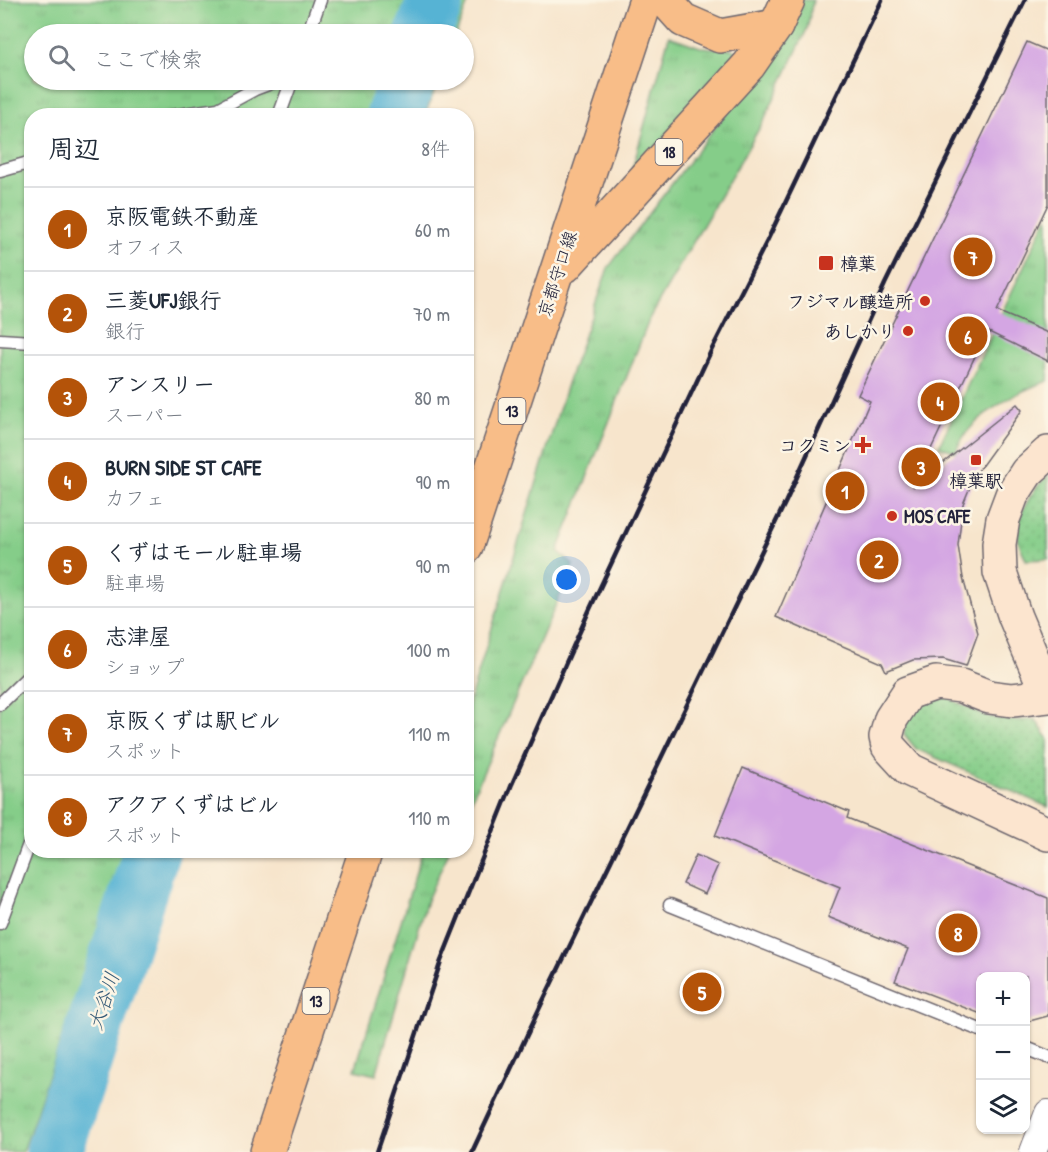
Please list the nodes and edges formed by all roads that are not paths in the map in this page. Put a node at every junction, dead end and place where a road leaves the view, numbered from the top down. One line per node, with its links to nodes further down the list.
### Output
1 (320, 0): 5 (lane)
2 (646, 0): 14 (main road, 京都守口線 / 13)
3 (665, 0): 4 (main road, 18)
4 (782, 13): 14 (main road, 18)
5 (312, 24)
6 (252, 90): 8 (lane)
7 (288, 90): 11 (lane)
8 (233, 101): 9 (lane); 10 (lane)
9 (220, 108)
10 (232, 108)
11 (282, 108)
12 (24, 164): 13 (lane)
13 (0, 171)
14 (557, 274): 18 (main road, 京都守口線 / 13)
15 (0, 340): 16 (lane)
16 (24, 342)
17 (1048, 453): 20 (street)
18 (474, 523)
19 (24, 681): 21 (lane)
20 (1048, 695): 22 (street)
21 (0, 704)
22 (1048, 834)
23 (24, 858): 26 (lane)
24 (363, 858): 31 (main road, 13)
25 (670, 906): 27 (lane)
26 (0, 923)
27 (976, 1028)
28 (1030, 1050): 29 (lane)
29 (1048, 1057)
30 (1048, 1113): 32 (street)
31 (267, 1152)
32 (1033, 1152)

